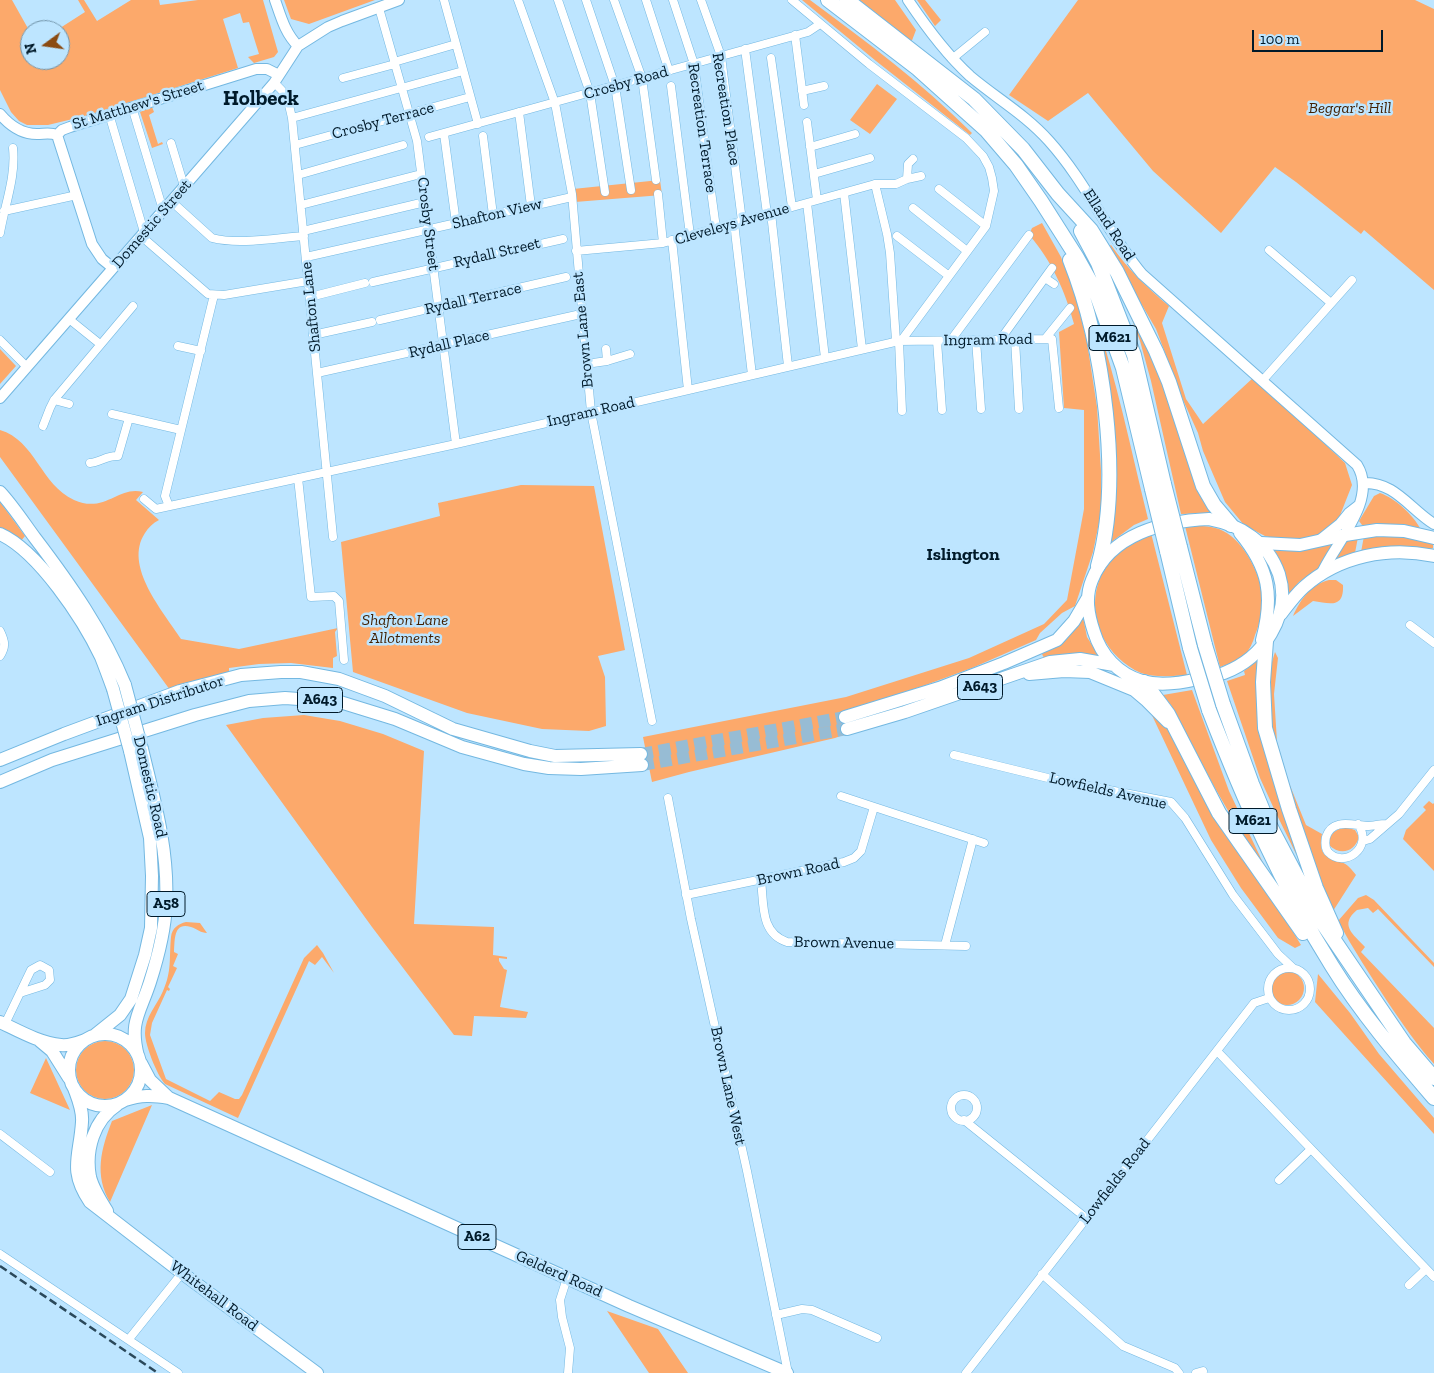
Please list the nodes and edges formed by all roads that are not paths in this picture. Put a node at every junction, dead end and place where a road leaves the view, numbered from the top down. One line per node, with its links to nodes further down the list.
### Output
1 (275, 0): 20 (street)
2 (399, 0): 15 (street)
3 (444, 0): 19 (street)
4 (518, 0): 39 (street, Brown Lane East)
5 (558, 0): 37 (street)
6 (586, 0): 32 (street)
7 (614, 0): 30 (street)
8 (646, 0): 28 (street)
9 (673, 0): 26 (street, Recreation Terrace)
10 (701, 0): 22 (street, Recreation Place)
11 (792, 0): 16 (street)
12 (828, 0): 79 (highway, M621)
13 (847, 0): 75 (highway, M621)
14 (908, 0): 24 (street, Elland Road)
15 (379, 8): 20 (street); 25 (street, Crosby Street)
16 (820, 24): 18 (street, Crosby Road); 93 (street)
17 (985, 32): 24 (street)
18 (795, 36): 21 (street, Crosby Road); 36 (street)
19 (456, 44): 25 (street); 27 (street)
20 (298, 46): 31 (street, Domestic Street)
21 (744, 49): 22 (street, Crosby Road); 88 (street)
22 (720, 56): 26 (street, Crosby Road); 90 (street, Recreation Place)
23 (771, 58): 84 (street)
24 (952, 59): 151 (street, Elland Road)
25 (395, 63): 29 (street); 35 (street, Crosby Street)
26 (694, 64): 28 (street, Crosby Road); 94 (street, Recreation Terrace)
27 (463, 70): 35 (street); 38 (street)
28 (669, 71): 30 (street, Crosby Road)
29 (344, 78)
30 (642, 78): 32 (street, Crosby Road); 66 (street)
31 (276, 79): 41 (street, St Matthew's Street); 46 (street, Shafton Lane); 68 (street, Domestic Street)
32 (615, 86): 37 (street, Crosby Road); 70 (street)
33 (671, 86): 99 (street)
34 (824, 86): 36 (street)
35 (402, 88): 45 (street, Crosby Street); 46 (street)
36 (802, 91): 40 (street)
37 (590, 93): 39 (street, Crosby Road); 71 (street)
38 (470, 97): 45 (street, Crosby Terrace); 48 (street)
39 (555, 102): 42 (street, Crosby Road); 76 (street, Brown Lane East)
40 (804, 105)
41 (132, 107): 44 (street, St Matthew's Street); 86 (street)
42 (519, 112): 48 (street, Crosby Road); 83 (street)
43 (0, 114): 51 (street)
44 (109, 114): 51 (street, St Matthew's Street); 98 (street)
45 (409, 114): 55 (street, Crosby Terrace); 61 (street, Crosby Street)
46 (292, 118): 55 (street, Shafton Lane)
47 (806, 122): 57 (street)
48 (478, 124): 49 (street, Crosby Road)
49 (444, 134): 53 (street, Crosby Road); 91 (street)
50 (855, 134): 57 (street)
51 (57, 135): 73 (street)
52 (483, 136): 89 (street)
53 (429, 138)
54 (171, 143): 68 (street)
55 (295, 145): 63 (street, Shafton Lane)
56 (403, 145): 63 (street)
57 (810, 147): 62 (street)
58 (13, 148): 87 (street)
59 (870, 158): 62 (street)
60 (913, 159): 65 (street)
61 (421, 174): 80 (street, Crosby Street); 82 (street)
62 (814, 174): 77 (street)
63 (298, 175): 82 (street, Shafton Lane)
64 (921, 176): 65 (street)
65 (907, 179): 67 (street, Cleveleys Avenue)
66 (656, 180)
67 (875, 184): 72 (street, Cleveleys Avenue); 135 (street)
68 (184, 186): 78 (street, Domestic Street)
69 (939, 189): 93 (street)
70 (631, 190)
71 (605, 192)
72 (844, 192): 77 (street, Cleveleys Avenue); 141 (street)
73 (77, 194): 87 (street); 110 (street)
74 (658, 194): 104 (street)
75 (1058, 194): 171 (highway, M621); 177 (highway)
76 (572, 197): 83 (street, Shafton View); 106 (street, Brown Lane East)
77 (817, 200): 81 (street, Cleveleys Avenue)
78 (171, 201): 86 (street, Domestic Street); 97 (street)
79 (1042, 201): 171 (highway, M621); 186 (highway)
80 (425, 202): 95 (street, Crosby Street); 97 (street)
81 (807, 203): 84 (street, Cleveleys Avenue); 144 (street)
82 (301, 205): 97 (street, Shafton Lane)
83 (531, 206): 89 (street, Shafton View)
84 (792, 207): 88 (street, Cleveleys Avenue)
85 (913, 208): 107 (street)
86 (163, 210): 98 (street, Domestic Street)
87 (4, 211): 96 (street)
88 (769, 213): 90 (street, Cleveleys Avenue); 147 (street)
89 (493, 215): 91 (street, Shafton View)
90 (742, 221): 92 (street, Cleveleys Avenue)
91 (456, 223): 95 (street, Shafton View)
92 (734, 223): 94 (street, Cleveleys Avenue); 150 (street)
93 (986, 226): 107 (street)
94 (716, 228): 99 (street, Cleveleys Avenue)
95 (428, 230): 108 (street, Shafton View); 109 (street, Crosby Street)
96 (0, 233)
97 (303, 233): 108 (street, Shafton Lane)
98 (143, 234): 110 (street, Domestic Street); 118 (street)
99 (690, 235): 102 (street, Cleveleys Avenue)
100 (897, 236): 112 (street)
101 (563, 239): 109 (street, Rydall Street)
102 (672, 240): 104 (street, Cleveleys Avenue); 152 (street)
103 (1029, 240): 131 (street)
104 (663, 243): 106 (street, Cleveleys Avenue)
105 (1270, 250): 120 (street)
106 (576, 251): 124 (street, Brown Lane East)
107 (967, 251): 112 (street)
108 (306, 258): 116 (street, Shafton Lane)
109 (433, 267): 119 (street, Rydall Street); 122 (street, Crosby Street)
110 (113, 268): 126 (street, Domestic Street)
111 (1052, 268): 114 (street)
112 (948, 276): 135 (street)
113 (566, 277): 122 (street, Rydall Terrace)
114 (1045, 278): 117 (street); 133 (street)
115 (1352, 280): 120 (street)
116 (308, 281): 118 (street); 119 (street, Shafton Lane)
117 (1054, 284)
118 (214, 295): 142 (street)
119 (310, 296): 128 (street, Shafton Lane)
120 (1331, 304): 151 (street)
121 (132, 306): 137 (street)
122 (438, 306): 128 (street, Rydall Terrace); 139 (street, Crosby Street)
123 (1070, 308): 125 (street)
124 (581, 314): 139 (street, Rydall Place); 146 (street, Brown Lane East)
125 (1062, 318): 127 (street); 129 (street)
126 (69, 319): 137 (street); 148 (street, Domestic Street)
127 (1069, 323)
128 (313, 335): 149 (street, Shafton Lane)
129 (1045, 339): 134 (street, Ingram Road); 156 (street)
130 (0, 340): 148 (street)
131 (952, 340): 132 (street, Ingram Road); 136 (street, Ingram Road)
132 (976, 340): 133 (street, Ingram Road); 157 (street)
133 (1000, 340): 134 (street, Ingram Road)
134 (1015, 340): 158 (street)
135 (898, 341): 136 (street, Ingram Road); 141 (street, Ingram Road); 160 (street)
136 (937, 341): 159 (street)
137 (100, 344): 154 (street)
138 (178, 346): 142 (street)
139 (443, 346): 149 (street, Rydall Place); 166 (street, Crosby Street)
140 (606, 349): 145 (street)
141 (862, 349): 144 (street, Ingram Road)
142 (201, 351): 165 (street)
143 (630, 354): 145 (street)
144 (825, 358): 147 (street, Ingram Road)
145 (607, 361): 146 (street)
146 (586, 364): 161 (street, Brown Lane East)
147 (788, 366): 150 (street, Ingram Road)
148 (27, 367): 153 (street, Domestic Street)
149 (317, 373): 168 (street, Shafton Lane)
150 (752, 375): 152 (street, Ingram Road)
151 (1263, 380): 170 (street, Elland Road)
152 (688, 390): 161 (street, Ingram Road)
153 (0, 398)
154 (54, 400): 155 (street); 164 (street)
155 (69, 404)
156 (1059, 408)
157 (981, 409)
158 (1019, 409)
159 (942, 410)
160 (902, 411)
161 (591, 412): 166 (street, Ingram Road); 200 (street, Brown Lane East)
162 (112, 414): 163 (street)
163 (129, 418): 165 (street); 167 (street)
164 (43, 426)
165 (181, 430): 174 (street)
166 (456, 444): 168 (street, Ingram Road)
167 (90, 463)
168 (326, 472): 169 (street, Ingram Road); 180 (street, Shafton Lane)
169 (298, 478): 174 (street, Ingram Road); 195 (street)
170 (1363, 483): 175 (street); 176 (street)
171 (1158, 487): 184 (highway, M621, bridge)
172 (0, 492): 199 (main road, Domestic Road)
173 (144, 499): 174 (street, Ingram Road)
174 (169, 506)
175 (1358, 506): 179 (street); 182 (street)
176 (1432, 523)
177 (1231, 524): 183 (main road); 186 (main road); 193 (main road)
178 (0, 534): 199 (main road, Domestic Road)
179 (1345, 535): 181 (main road); 182 (main road); 187 (street)
180 (333, 536)
181 (1434, 538)
182 (1319, 540): 183 (main road)
183 (1261, 542): 189 (main road)
184 (1173, 549): 219 (highway, M621, bridge); 220 (highway, M621, bridge)
185 (1434, 556): 187 (main road)
186 (1098, 566): 188 (main road)
187 (1321, 575): 189 (main road)
188 (1087, 599): 196 (main road); 197 (main road, A643)
189 (1281, 614): 193 (main road)
190 (1410, 625): 192 (street)
191 (0, 631): 194 (street)
192 (1434, 643)
193 (1263, 644): 198 (main road); 219 (highway)
194 (0, 656)
195 (344, 660)
196 (1114, 665): 197 (main road, A643); 198 (main road)
197 (998, 680): 201 (main road)
198 (1144, 682): 201 (highway)
199 (120, 687): 203 (main road, Domestic Road, bridge)
200 (652, 721)
201 (1176, 732): 220 (highway)
202 (64, 734): 204 (main road); 206 (main road, Ingram Distributor / A643); 208 (main road, Ingram Distributor / A643)
203 (136, 750): 229 (main road, Domestic Road); 232 (main road, Domestic Road / A58)
204 (0, 754)
205 (954, 755): 223 (street, Lowfields Avenue)
206 (0, 760)
207 (1434, 770): 213 (street)
208 (0, 782)
209 (841, 796): 211 (street)
210 (668, 798): 218 (street, Brown Lane West)
211 (874, 807): 214 (street); 217 (street, Brown Road)
212 (1358, 824): 213 (street); 215 (street); 215 (street)
213 (1386, 824): 215 (street)
214 (972, 839): 216 (street); 221 (street)
215 (1364, 841)
216 (984, 843)
217 (761, 880): 218 (street, Brown Road); 221 (street, Brown Avenue)
218 (686, 895): 252 (street, Brown Lane West)
219 (1322, 913): 233 (highway, M621)
220 (1305, 930): 236 (highway)
221 (945, 945): 222 (street, Brown Avenue)
222 (966, 946)
223 (1278, 954): 224 (street, Lowfields Avenue); 225 (street)
224 (1294, 968): 225 (street); 227 (street)
225 (1275, 972): 227 (street)
226 (20, 993): 228 (street)
227 (1269, 998): 231 (street, Lowfields Road)
228 (2, 1023): 230 (main road, A58)
229 (91, 1037): 230 (main road); 232 (main road); 234 (main road)
230 (37, 1039): 234 (main road, A58)
231 (1217, 1051): 240 (street); 244 (street, Lowfields Road)
232 (139, 1059): 235 (main road, Gelderd Road / A62); 237 (main road, A58)
233 (1434, 1078)
234 (72, 1084): 237 (main road); 243 (main road, Whitehall Road / A58)
235 (168, 1098): 237 (main road, Gelderd Road / A62); 250 (main road, Gelderd Road / A62)
236 (1434, 1098)
237 (123, 1101): 243 (main road, Whitehall Road / A58)
238 (964, 1120): 244 (street)
239 (0, 1134): 241 (street)
240 (1311, 1149): 242 (street); 246 (street)
241 (50, 1172)
242 (1279, 1180)
243 (111, 1218): 247 (main road, Whitehall Road / A58)
244 (1086, 1218): 248 (street, Lowfields Road)
245 (0, 1254): 254 (street)
246 (1426, 1269): 249 (street); 251 (street)
247 (182, 1273): 254 (street); 256 (main road, Whitehall Road / A58)
248 (1042, 1274): 259 (street, Lowfields Road); 260 (street)
249 (1434, 1277)
250 (567, 1278): 257 (street); 258 (main road, Gelderd Road / A62)
251 (1409, 1285)
252 (776, 1315): 253 (street); 258 (street, Brown Lane West)
253 (877, 1338)
254 (129, 1339): 255 (street)
255 (178, 1373)
256 (317, 1373)
257 (568, 1373)
258 (788, 1373)
259 (966, 1373)
260 (1179, 1373)

